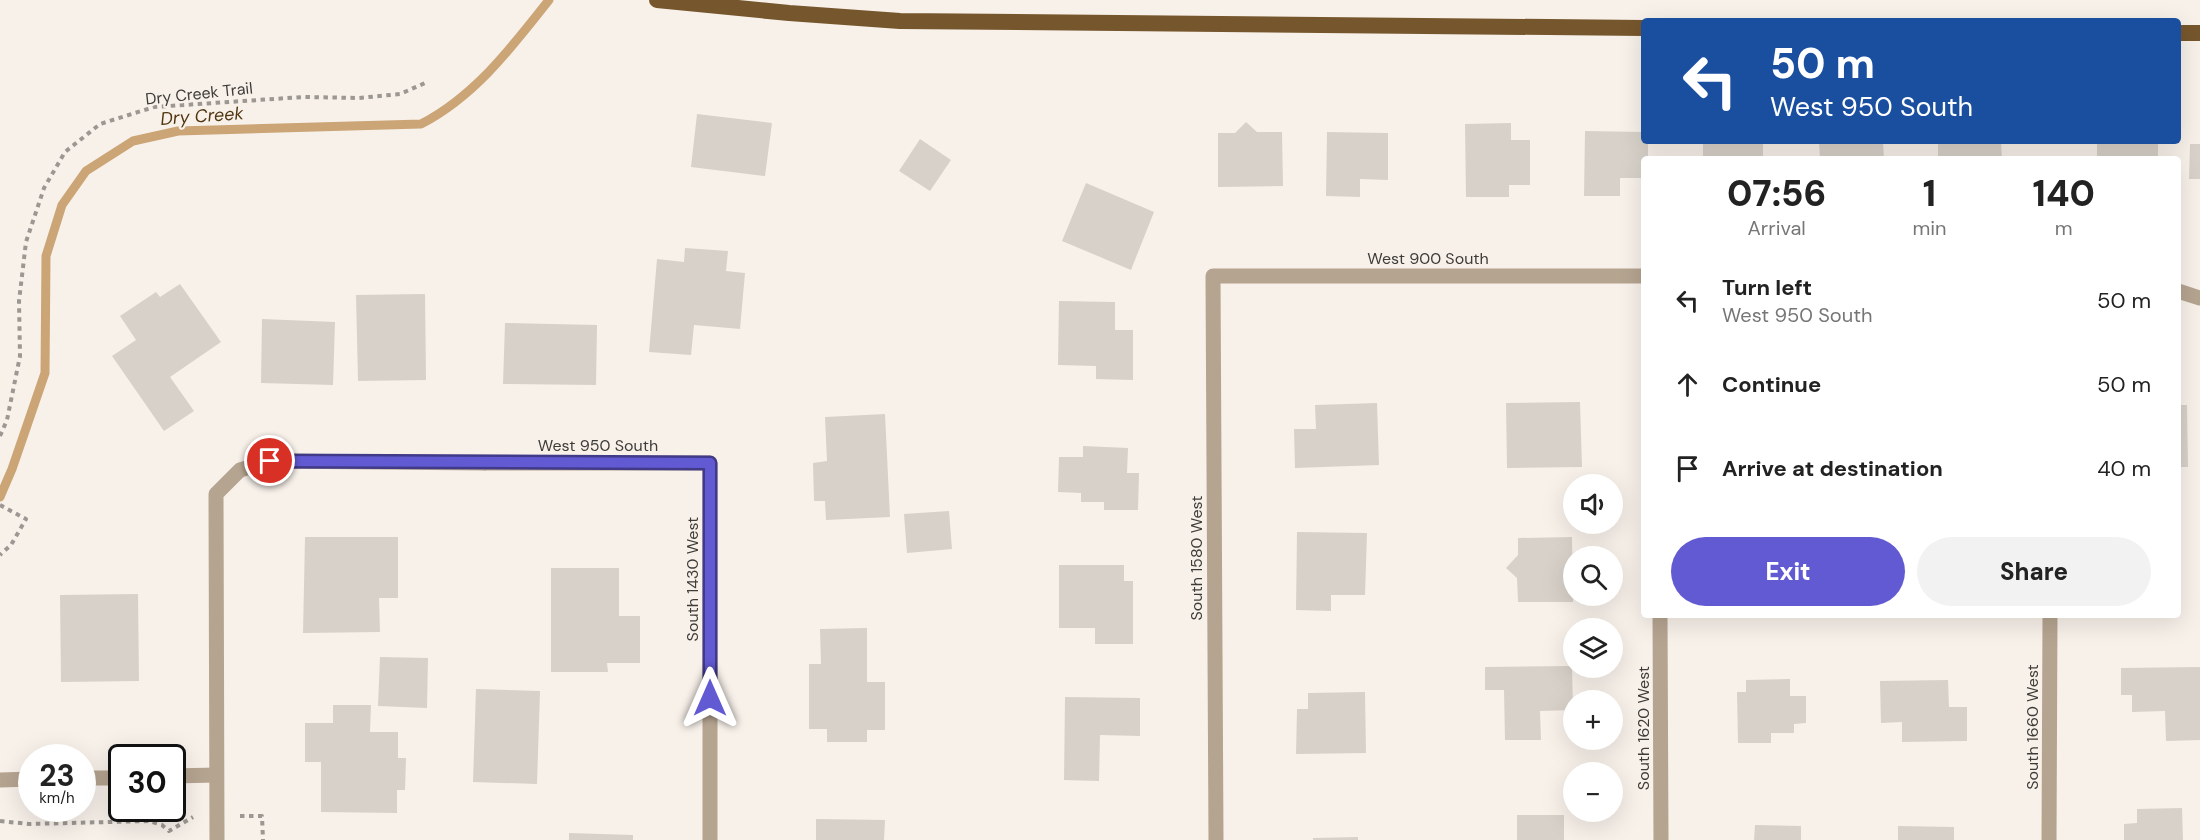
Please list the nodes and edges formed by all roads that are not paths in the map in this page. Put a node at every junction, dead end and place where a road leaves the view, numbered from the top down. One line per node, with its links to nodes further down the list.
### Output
1 (657, 0): 2 (highway)
2 (1641, 28)
3 (2181, 33): 4 (highway)
4 (2200, 33)
5 (1213, 276): 6 (street, West 900 South); 18 (street, South 1580 West)
6 (1641, 276)
7 (2181, 292): 8 (street)
8 (2200, 298)
9 (710, 463): 12 (street, West 950 South); 17 (street, South 1430 West)
10 (1660, 618): 19 (street, South 1620 West)
11 (2050, 618): 20 (street, South 1660 West)
12 (216, 775): 13 (street); 16 (street, West 950 South)
13 (186, 776)
14 (18, 779): 15 (street)
15 (0, 780)
16 (217, 840)
17 (710, 840)
18 (1216, 840)
19 (1661, 840)
20 (2049, 840)

